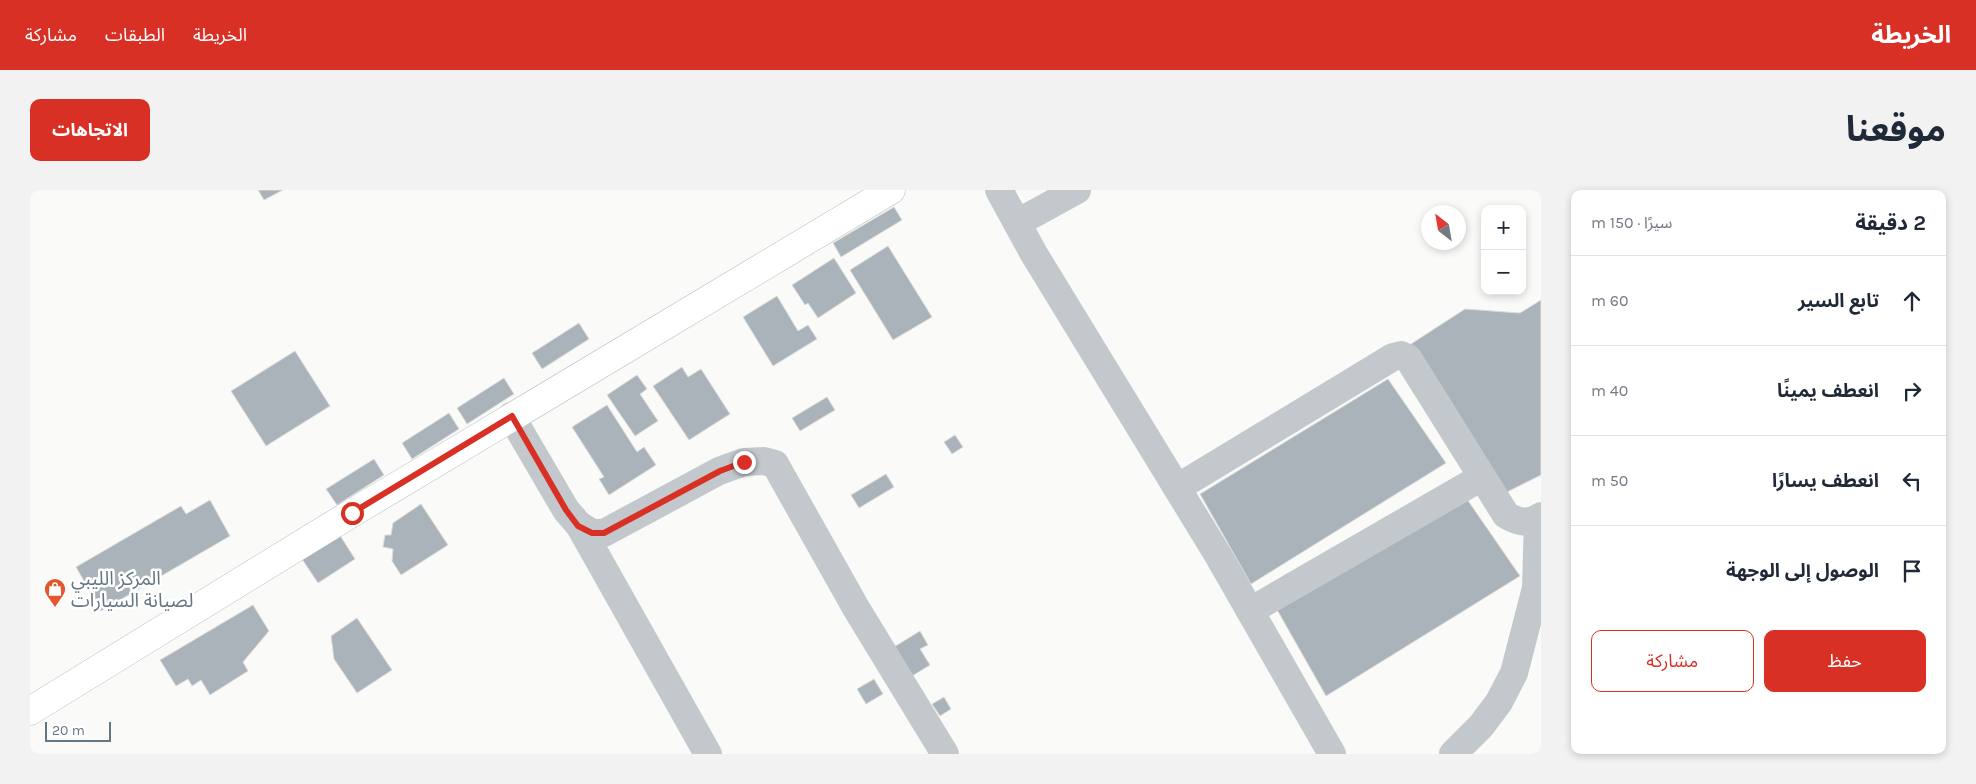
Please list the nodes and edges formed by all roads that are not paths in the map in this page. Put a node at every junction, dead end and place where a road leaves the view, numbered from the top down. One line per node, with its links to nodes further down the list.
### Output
1 (891, 190): 5 (main road)
2 (999, 190): 4 (street)
3 (1077, 190): 4 (street)
4 (1017, 224): 7 (street)
5 (512, 416): 9 (street); 11 (main road)
6 (1482, 477): 7 (street); 8 (street); 10 (street)
7 (1177, 488): 10 (street)
8 (1540, 517): 15 (street)
9 (578, 526): 12 (street); 13 (street)
10 (1250, 611): 14 (street)
11 (30, 711)
12 (708, 754)
13 (945, 754)
14 (1332, 754)
15 (1453, 754)

